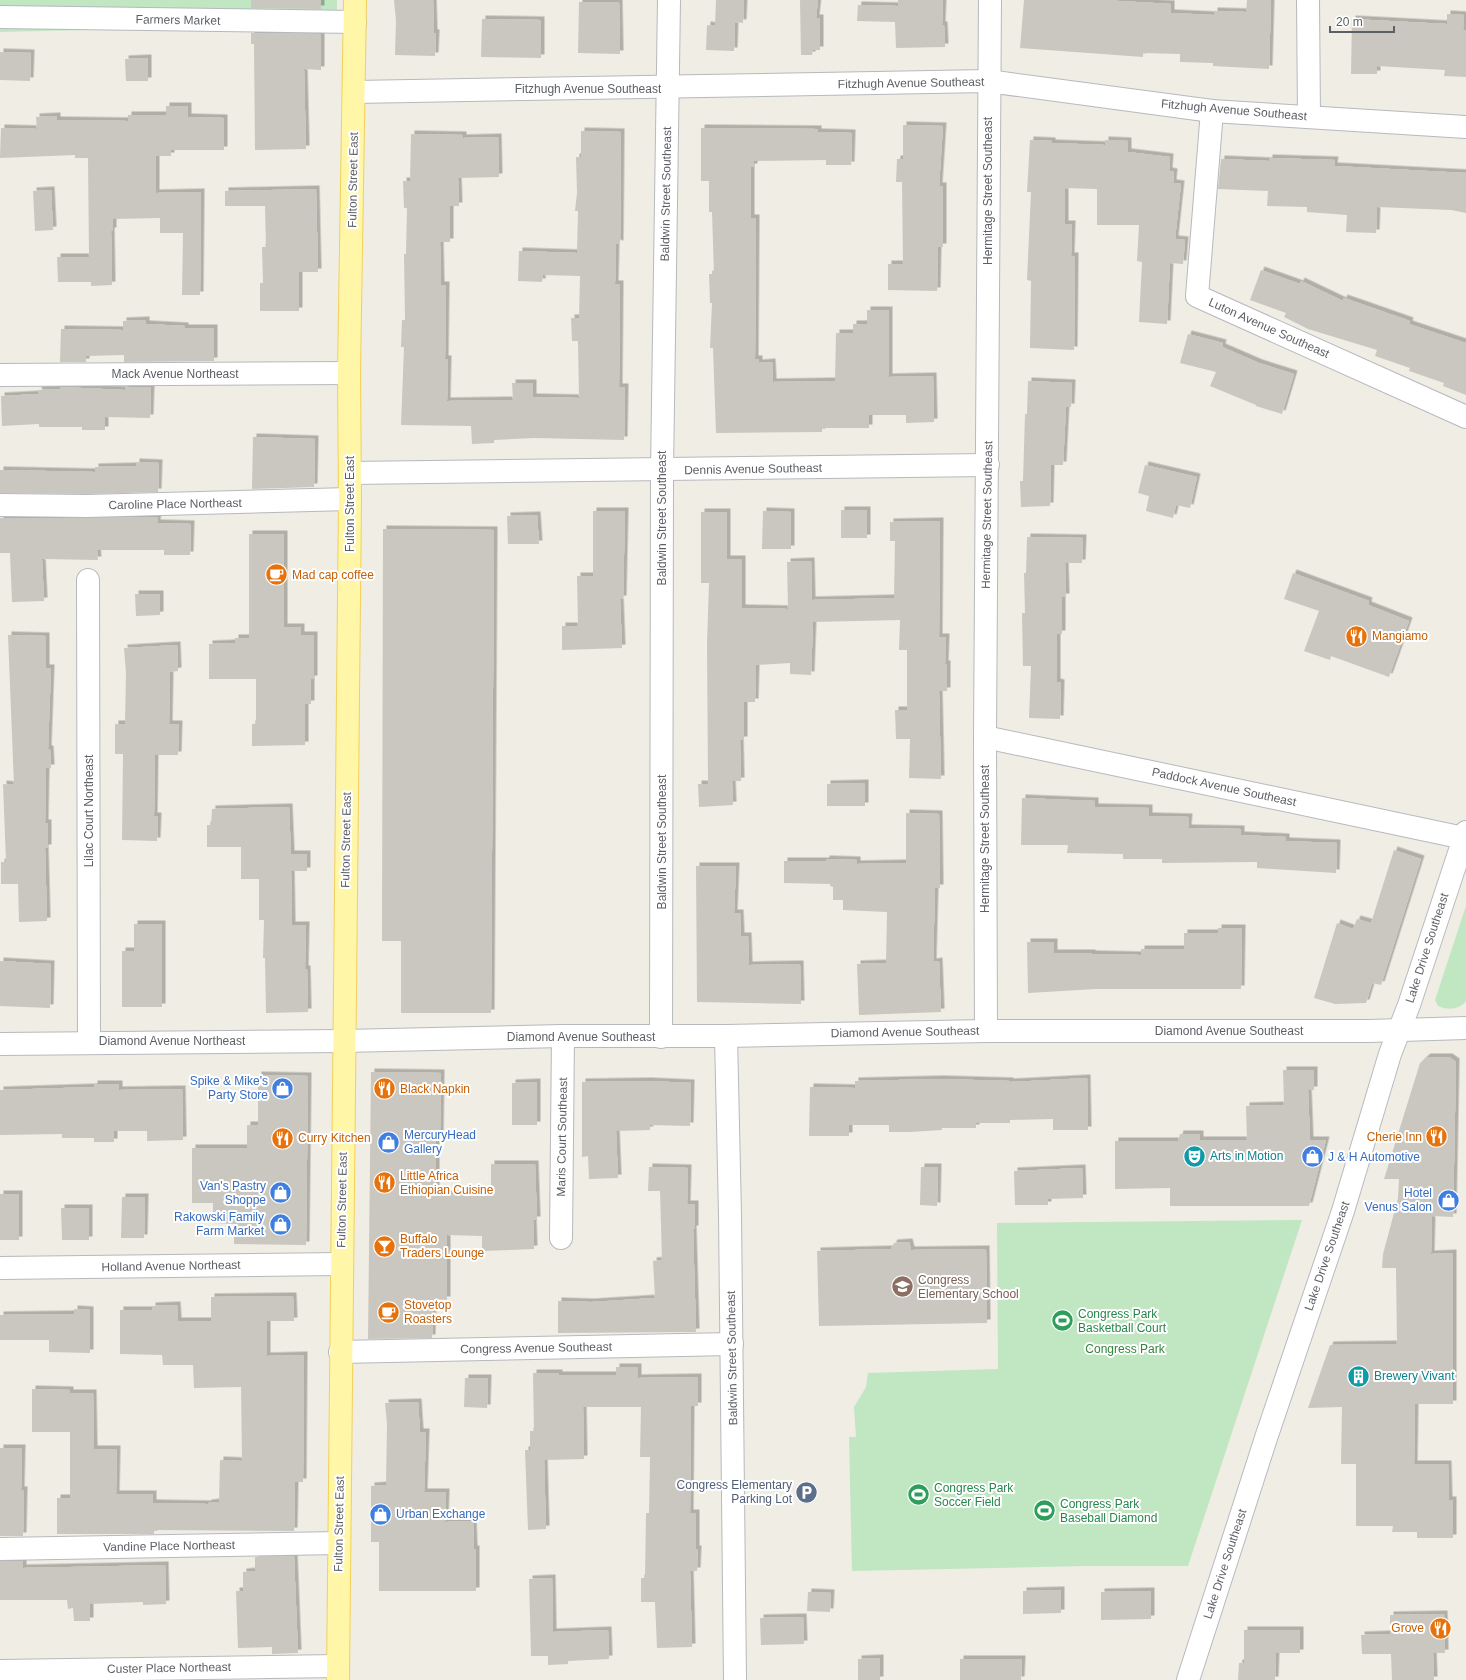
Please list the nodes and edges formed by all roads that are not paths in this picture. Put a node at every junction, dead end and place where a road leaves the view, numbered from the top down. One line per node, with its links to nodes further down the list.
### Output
1 (355, 0): 6 (main road, Fulton Street East)
2 (669, 0): 8 (street, Baldwin Street Southeast)
3 (990, 0): 7 (street, Hermitage Street Southeast)
4 (1308, 0): 11 (street)
5 (0, 17): 6 (street, Farmers Market)
6 (355, 22): 9 (main road, Fulton Street East)
7 (988, 81): 8 (street, Fitzhugh Avenue Southeast); 10 (street, Fitzhugh Avenue Southeast); 16 (street, Hermitage Street Southeast)
8 (668, 88): 9 (street, Fitzhugh Avenue Southeast); 17 (street, Baldwin Street Southeast)
9 (355, 92): 13 (main road, Fulton Street East)
10 (1212, 111): 11 (street, Fitzhugh Avenue Southeast); 15 (street, Luton Avenue Southeast)
11 (1309, 116): 12 (street, Fitzhugh Avenue Southeast)
12 (1466, 127)
13 (349, 373): 14 (street, Mack Avenue Northeast); 18 (main road, Fulton Street East)
14 (0, 375)
15 (1466, 417)
16 (988, 465): 17 (street, Dennis Avenue Southeast); 22 (street, Hermitage Street Southeast)
17 (662, 470): 18 (street, Dennis Avenue Southeast); 29 (street, Baldwin Street Southeast)
18 (350, 473): 19 (main road, Fulton Street East)
19 (350, 499): 20 (street, Caroline Place Northeast); 30 (main road, Fulton Street East)
20 (0, 505)
21 (88, 580): 31 (street, Lilac Court Northeast)
22 (985, 737): 23 (street, Paddock Avenue Southeast); 26 (street, Hermitage Street Southeast)
23 (1465, 837): 25 (street, Lake Drive Southeast)
24 (1466, 1028): 25 (street, Diamond Avenue Southeast)
25 (1400, 1030): 26 (street, Diamond Avenue Southeast); 43 (street, Lake Drive Southeast)
26 (986, 1031): 28 (street, Diamond Avenue Southeast)
27 (563, 1036): 29 (street, Diamond Avenue Southeast); 30 (street, Diamond Avenue Southeast); 33 (street, Maris Court Southeast)
28 (726, 1036): 29 (street, Diamond Avenue Southeast); 36 (street, Baldwin Street Southeast)
29 (661, 1037)
30 (344, 1041): 31 (street, Diamond Avenue Northeast); 34 (main road, Fulton Street East)
31 (89, 1042): 32 (street, Diamond Avenue Northeast)
32 (0, 1044)
33 (561, 1238)
34 (341, 1264): 35 (street, Holland Avenue Northeast); 37 (main road, Fulton Street East)
35 (0, 1268)
36 (732, 1344): 37 (street, Congress Avenue Southeast); 42 (street, Baldwin Street Southeast)
37 (340, 1352): 38 (main road, Fulton Street East)
38 (339, 1543): 39 (street, Vandine Place Northeast); 41 (main road, Fulton Street East)
39 (0, 1549)
40 (0, 1671): 41 (street, Custer Place Northeast)
41 (337, 1673)
42 (735, 1680)
43 (1188, 1680)

